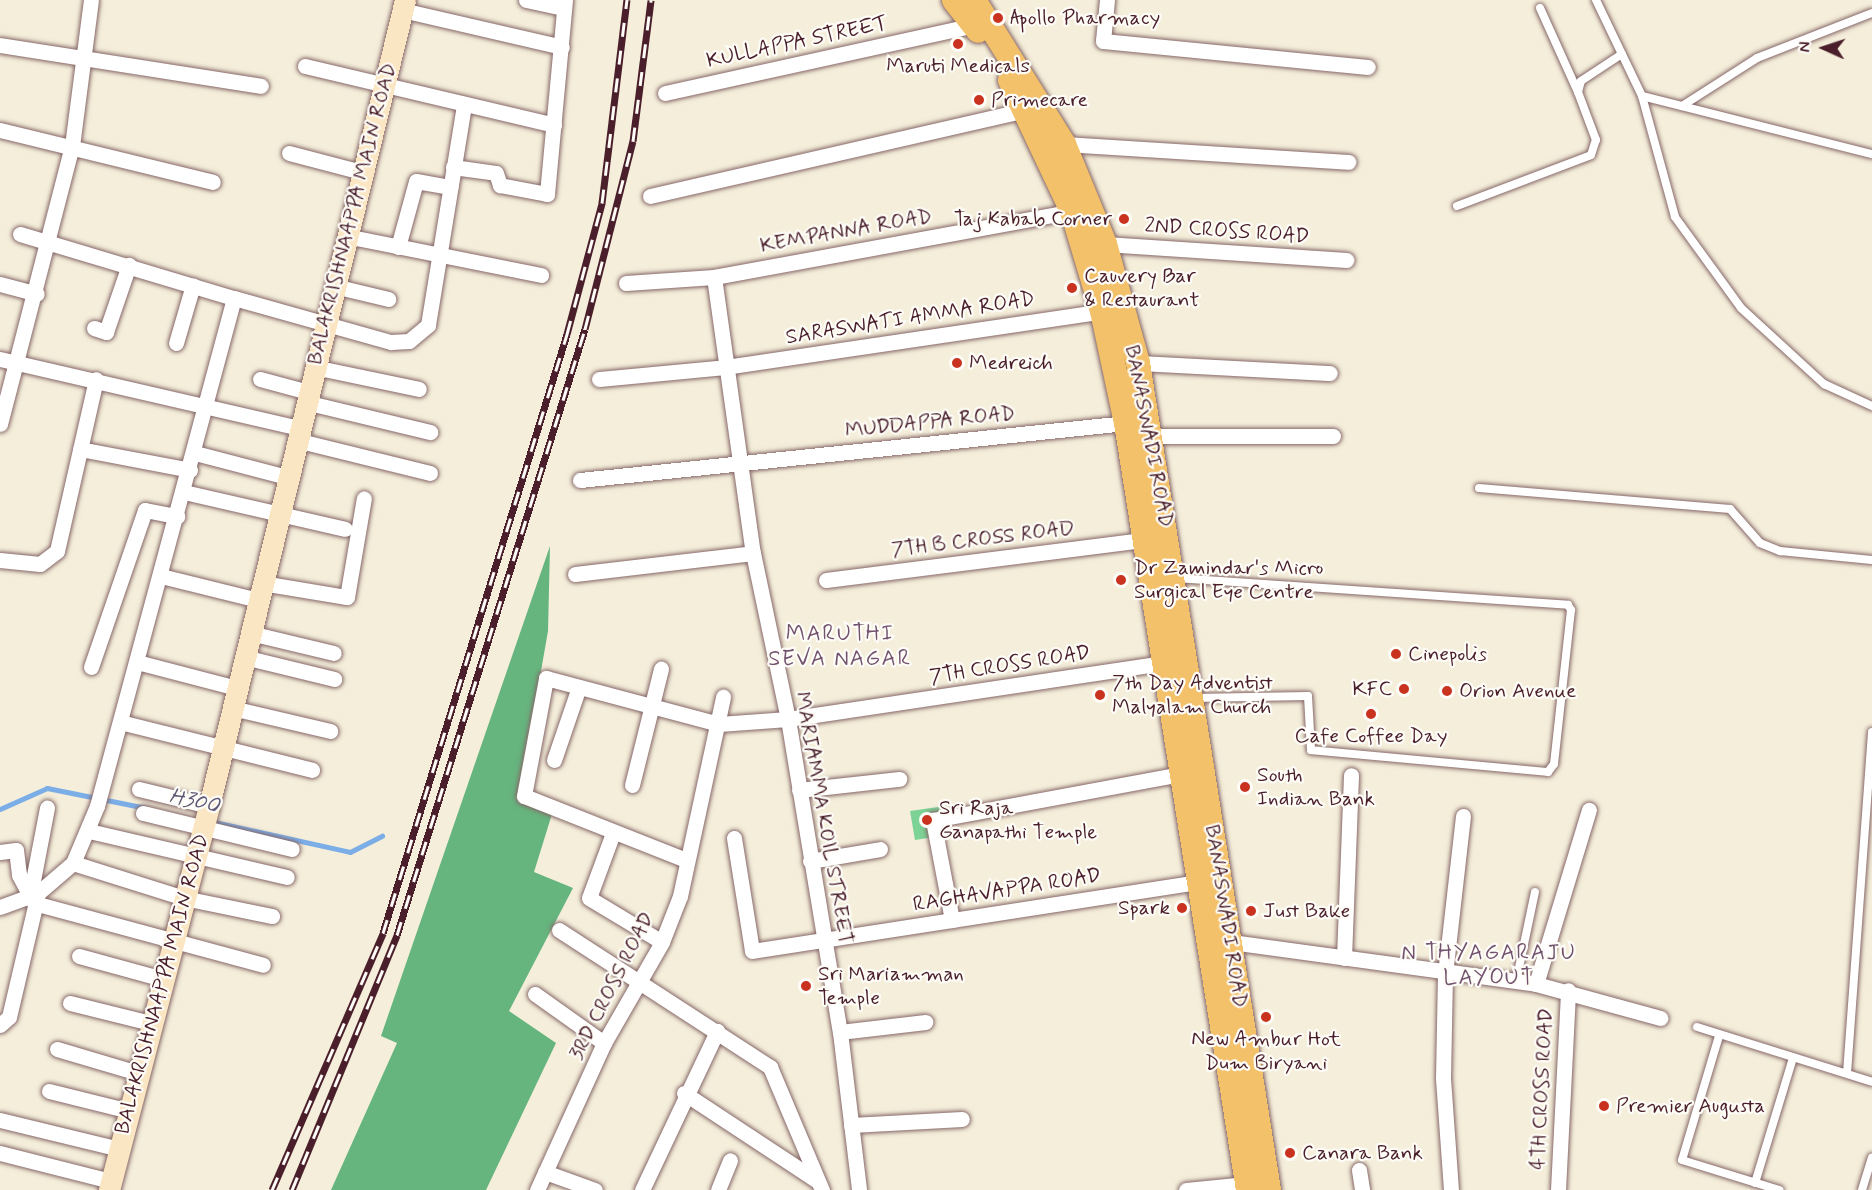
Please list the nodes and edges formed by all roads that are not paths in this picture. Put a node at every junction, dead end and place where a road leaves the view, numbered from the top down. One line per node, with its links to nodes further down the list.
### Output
1 (91, 0): 15 (street)
2 (526, 0): 8 (street)
3 (954, 0): 11 (main road, BANASWADI ROAD)
4 (974, 0): 28 (main road, BANASWADI ROAD)
5 (1107, 0): 17 (street)
6 (1596, 0): 14 (lane)
7 (401, 3): 13 (street); 18 (street, BALAKRISHNAAPPA MAIN ROAD)
8 (565, 4): 13 (street)
9 (1540, 8): 20 (lane)
10 (1872, 13): 24 (lane)
11 (973, 24): 21 (street, KULLAPPA STREET); 25 (main road, BANASWADI ROAD)
12 (0, 45): 15 (street)
13 (561, 47): 26 (street)
14 (1622, 54): 20 (lane); 22 (lane)
15 (81, 59): 19 (street); 29 (street)
16 (305, 66): 18 (street)
17 (1368, 66)
18 (384, 84): 23 (street); 34 (street, BALAKRISHNAAPPA MAIN ROAD)
19 (261, 86)
20 (1578, 92): 38 (lane)
21 (665, 93)
22 (1642, 96): 24 (lane); 72 (lane)
23 (464, 105): 26 (street); 33 (street)
24 (1682, 106): 31 (lane)
25 (1027, 110): 37 (street); 39 (main road, BANASWADI ROAD)
26 (554, 125): 33 (street)
27 (0, 130): 29 (street)
28 (1064, 144): 32 (street); 43 (main road, BANASWADI ROAD)
29 (72, 146): 35 (street); 42 (street)
30 (289, 153): 34 (street)
31 (1872, 154)
32 (1348, 162)
33 (453, 167): 36 (street)
34 (362, 172): 41 (street, BALAKRISHNAAPPA MAIN ROAD)
35 (213, 182)
36 (450, 187): 44 (street); 45 (street)
37 (650, 196)
38 (1457, 206)
39 (1072, 211): 49 (street, KEMPANNA ROAD); 57 (main road, BANASWADI ROAD)
40 (20, 234): 42 (street)
41 (346, 236): 44 (street); 53 (street, BALAKRISHNAAPPA MAIN ROAD)
42 (51, 242): 47 (street); 54 (street)
43 (1105, 244): 46 (street, 2ND CROSS ROAD); 63 (main road, BANASWADI ROAD)
44 (398, 247): 45 (street)
45 (438, 255): 48 (street); 58 (street)
46 (1346, 260)
47 (129, 265): 52 (street); 59 (street)
48 (541, 275)
49 (714, 277): 50 (street, KEMPANNA ROAD); 65 (street, MARIAMMA KOIL STREET)
50 (627, 283)
51 (0, 284): 54 (street)
52 (193, 285): 55 (street); 60 (street)
53 (334, 286): 56 (street); 58 (street, BALAKRISHNAAPPA MAIN ROAD)
54 (37, 294): 62 (street)
55 (234, 298): 58 (street); 73 (street)
56 (388, 299)
57 (1102, 311): 65 (street, SARASWATI AMMA ROAD); 74 (main road, BANASWADI ROAD)
58 (325, 320): 64 (street, BALAKRISHNAAPPA MAIN ROAD)
59 (94, 328)
60 (176, 343)
61 (0, 359): 62 (street)
62 (18, 363): 68 (street); 75 (street)
63 (1138, 363): 66 (street); 78 (main road, BANASWADI ROAD)
64 (314, 367): 70 (street); 71 (street, BALAKRISHNAAPPA MAIN ROAD)
65 (725, 367): 67 (street, SARASWATI AMMA ROAD); 82 (street, MARIAMMA KOIL STREET)
66 (1330, 374)
67 (599, 378)
68 (96, 379): 73 (street); 80 (street)
69 (260, 379): 71 (street)
70 (420, 389)
71 (307, 397): 76 (street); 77 (street, BALAKRISHNAAPPA MAIN ROAD)
72 (1872, 406)
73 (207, 409): 77 (street); 81 (street)
74 (1126, 423): 82 (street, MUDDAPPA ROAD); 93 (main road, BANASWADI ROAD)
75 (0, 424)
76 (430, 432)
77 (298, 434): 84 (street); 85 (street, BALAKRISHNAAPPA MAIN ROAD)
78 (1153, 436): 79 (street); 99 (main road, BANASWADI ROAD)
79 (1333, 436)
80 (80, 449): 83 (street); 96 (street)
81 (195, 453): 83 (street); 85 (street)
82 (738, 463): 86 (street, MUDDAPPA ROAD); 94 (street, MARIAMMA KOIL STREET)
83 (190, 470): 88 (street)
84 (430, 473)
85 (287, 477): 90 (street, BALAKRISHNAAPPA MAIN ROAD)
86 (580, 480)
87 (1479, 488): 95 (lane)
88 (184, 492): 90 (street); 91 (street)
89 (363, 498): 101 (street)
90 (278, 515): 92 (street); 101 (street, BALAKRISHNAAPPA MAIN ROAD)
91 (177, 516): 98 (street); 107 (street)
92 (345, 530)
93 (1144, 540): 100 (street, 7TH B CROSS ROAD); 106 (main road, BANASWADI ROAD)
94 (753, 553): 97 (street); 115 (street, MARIAMMA KOIL STREET)
95 (1872, 560)
96 (0, 561)
97 (575, 574)
98 (160, 576): 101 (street); 105 (street)
99 (1175, 578): 113 (main road, BANASWADI ROAD); 113 (lane)
100 (826, 580)
101 (260, 592): 102 (street, BALAKRISHNAAPPA MAIN ROAD)
102 (250, 633): 103 (street); 104 (street, BALAKRISHNAAPPA MAIN ROAD)
103 (334, 653)
104 (244, 657): 109 (street); 112 (street, BALAKRISHNAAPPA MAIN ROAD)
105 (137, 662): 112 (street); 116 (street)
106 (1164, 663): 115 (street, 7TH CROSS ROAD); 123 (main road, BANASWADI ROAD)
107 (91, 667)
108 (661, 669): 114 (street)
109 (334, 680)
110 (579, 687): 114 (street, 7TH CROSS ROAD); 121 (street); 135 (street, 7TH CROSS ROAD)
111 (723, 697): 117 (street, 3RD CROSS ROAD)
112 (235, 698): 118 (street); 120 (street, BALAKRISHNAAPPA MAIN ROAD)
113 (1193, 698): 154 (main road, BANASWADI ROAD)
114 (652, 708): 117 (street, 7TH CROSS ROAD); 126 (street)
115 (788, 720): 117 (street, 7TH CROSS ROAD); 128 (street, MARIAMMA KOIL STREET)
116 (120, 722): 120 (street); 134 (street)
117 (719, 724): 141 (street, 3RD CROSS ROAD)
118 (330, 731)
119 (1872, 732): 180 (lane)
120 (223, 747): 122 (street); 133 (street, BALAKRISHNAAPPA MAIN ROAD)
121 (554, 760)
122 (312, 770)
123 (1181, 774): 145 (main road, BANASWADI ROAD); 151 (street)
124 (1351, 775): 158 (street)
125 (899, 779): 128 (street)
126 (632, 785)
127 (139, 789): 133 (street)
128 (799, 790): 142 (street, MARIAMMA KOIL STREET)
129 (47, 808): 147 (street)
130 (1589, 810): 164 (street)
131 (143, 813): 133 (street)
132 (1463, 816): 160 (street)
133 (205, 819): 137 (street); 140 (street, BALAKRISHNAAPPA MAIN ROAD)
134 (89, 831): 140 (street); 143 (street)
135 (613, 833): 141 (street); 156 (street)
136 (734, 838): 153 (street)
137 (292, 849)
138 (880, 849): 142 (street)
139 (0, 852): 147 (street)
140 (195, 859): 144 (street); 148 (street, BALAKRISHNAAPPA MAIN ROAD)
141 (686, 860): 156 (street, 3RD CROSS ROAD)
142 (810, 861): 153 (street, MARIAMMA KOIL STREET)
143 (73, 862): 147 (street); 148 (street)
144 (287, 877)
145 (1198, 882): 151 (street, RAGHAVAPPA ROAD); 154 (main road, BANASWADI ROAD)
146 (1535, 892): 163 (lane)
147 (34, 897): 149 (street); 155 (street); 171 (street)
148 (184, 898): 150 (street); 155 (street, BALAKRISHNAAPPA MAIN ROAD)
149 (0, 907)
150 (272, 916)
151 (952, 920): 153 (street, RAGHAVAPPA ROAD)
152 (559, 930): 162 (street)
153 (823, 939): 174 (street, MARIAMMA KOIL STREET)
154 (1219, 941): 158 (street); 197 (main road, BANASWADI ROAD)
155 (172, 942): 159 (street); 161 (street, BALAKRISHNAAPPA MAIN ROAD)
156 (662, 942): 162 (street, 3RD CROSS ROAD)
157 (79, 956): 161 (street)
158 (1344, 958): 160 (street)
159 (263, 965)
160 (1445, 974): 163 (street); 205 (street)
161 (162, 979): 170 (street, BALAKRISHNAAPPA MAIN ROAD)
162 (639, 980): 173 (street); 176 (street, 3RD CROSS ROAD)
163 (1516, 981): 164 (street)
164 (1536, 984): 165 (street)
165 (1568, 990): 168 (street); 206 (street, 4TH CROSS ROAD)
166 (535, 994): 176 (street)
167 (70, 1003): 170 (street)
168 (1660, 1018)
169 (924, 1022): 174 (street)
170 (150, 1023): 179 (street, BALAKRISHNAAPPA MAIN ROAD)
171 (0, 1025)
172 (1696, 1027): 175 (lane)
173 (717, 1031): 183 (street); 195 (street)
174 (840, 1032): 187 (street, MARIAMMA KOIL STREET)
175 (1719, 1036): 178 (lane); 194 (lane)
176 (604, 1042): 193 (street, 3RD CROSS ROAD)
177 (57, 1049): 179 (street)
178 (1793, 1058): 180 (lane); 194 (lane)
179 (138, 1073): 184 (street, BALAKRISHNAAPPA MAIN ROAD)
180 (1847, 1073): 181 (lane)
181 (1872, 1082)
182 (49, 1091): 184 (street)
183 (684, 1093): 195 (street); 200 (street)
184 (129, 1111): 188 (street, BALAKRISHNAAPPA MAIN ROAD)
185 (962, 1119): 187 (street)
186 (0, 1120): 188 (street)
187 (851, 1125): 202 (street, MARIAMMA KOIL STREET)
188 (120, 1149): 196 (street, BALAKRISHNAAPPA MAIN ROAD)
189 (0, 1153): 196 (street)
190 (1872, 1158): 208 (lane)
191 (729, 1160): 201 (street)
192 (1359, 1170): 204 (street)
193 (544, 1172): 198 (street, 3RD CROSS ROAD); 199 (street)
194 (1755, 1183): 207 (lane)
195 (819, 1185)
196 (110, 1186)
197 (1255, 1188): 203 (street)
198 (537, 1190)
199 (595, 1190)
200 (642, 1190)
201 (718, 1190)
202 (859, 1190)
203 (1186, 1190)
204 (1362, 1190)
205 (1451, 1190)
206 (1558, 1190)
207 (1779, 1190)
208 (1862, 1190)

